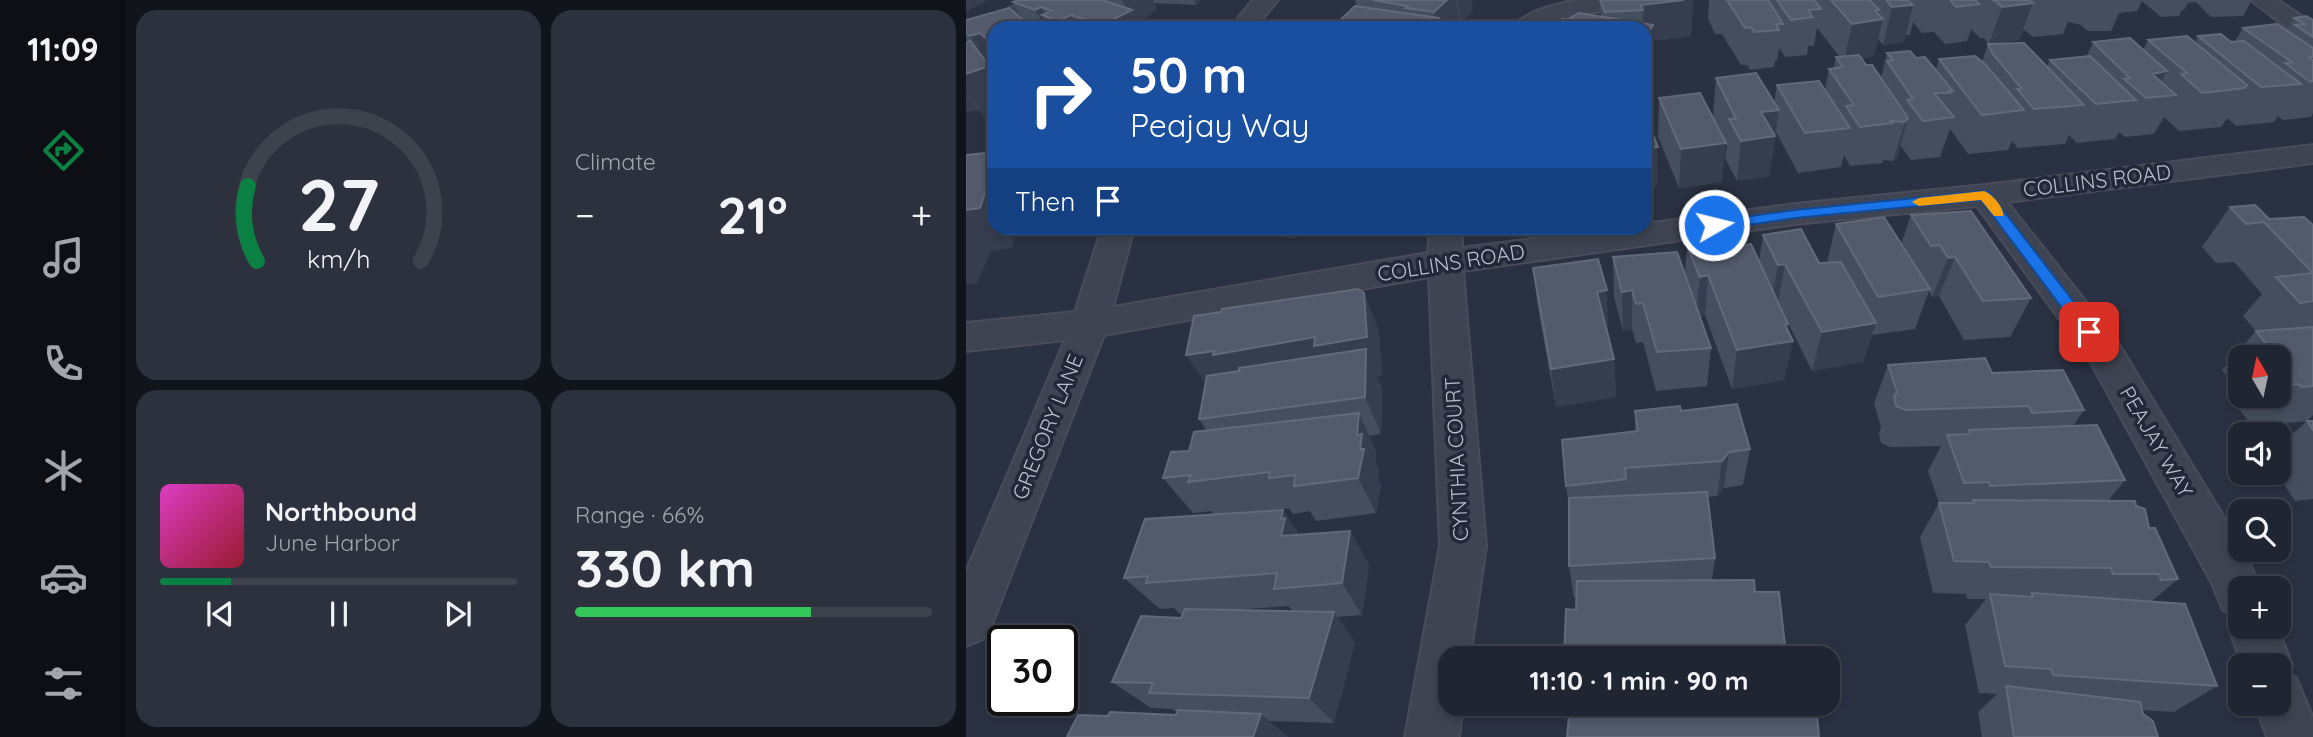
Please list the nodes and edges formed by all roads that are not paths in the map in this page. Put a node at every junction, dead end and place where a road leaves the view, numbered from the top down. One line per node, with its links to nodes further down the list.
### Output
1 (1046, 0): 5 (street)
2 (1266, 0): 6 (street)
3 (1635, 0): 7 (street)
4 (2263, 0): 9 (street)
5 (1002, 21)
6 (1248, 21)
7 (1536, 21)
8 (987, 28): 10 (street)
9 (2313, 36)
10 (966, 38)
11 (2313, 154): 12 (street, COLLINS ROAD)
12 (1984, 195): 13 (street, COLLINS ROAD); 19 (street, PEAJAY WAY)
13 (1652, 227)
14 (1116, 235): 17 (street, GREGORY LANE)
15 (1559, 235): 16 (street, COLLINS ROAD)
16 (1446, 245): 17 (street, COLLINS ROAD); 22 (street, CYNTHIA COURT)
17 (1090, 324): 18 (street, COLLINS ROAD); 20 (street, GREGORY LANE)
18 (966, 337)
19 (2233, 576)
20 (966, 622)
21 (2286, 716): 23 (street)
22 (1432, 737)
23 (2294, 737)

